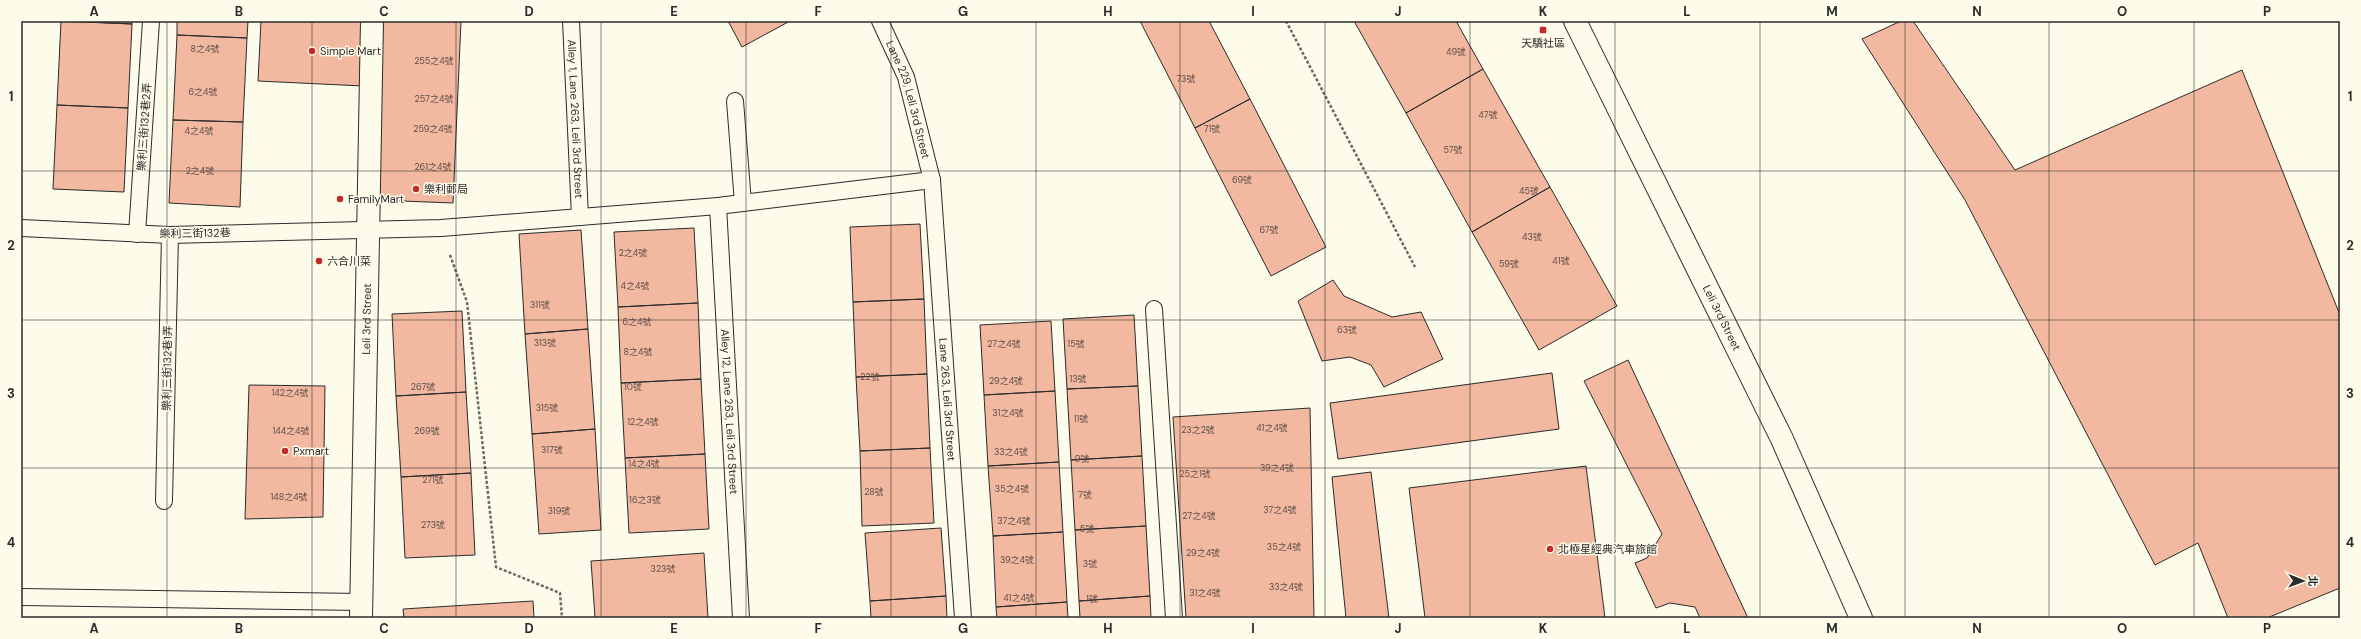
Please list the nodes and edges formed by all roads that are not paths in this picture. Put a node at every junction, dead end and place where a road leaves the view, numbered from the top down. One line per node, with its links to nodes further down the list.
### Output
1 (151, 21): 13 (lane, 樂利三街132巷2弄)
2 (372, 21): 12 (street, Leli 3rd Street)
3 (570, 21): 10 (lane, Alley 1, Lane 263, Leli 3rd Street)
4 (880, 21): 7 (lane, Lane 229, Leli 3rd Street)
5 (1575, 21): 22 (street, Leli 3rd Street)
6 (735, 101): 8 (lane)
7 (932, 180): 8 (lane, 樂利三街132巷); 20 (lane, Lane 263, Leli 3rd Street)
8 (743, 203): 9 (lane, 樂利三街132巷)
9 (718, 206): 10 (lane, 樂利三街132巷); 19 (lane, Alley 12, Lane 263, Leli 3rd Street)
10 (580, 217): 12 (lane, 樂利三街132巷)
11 (21, 228): 13 (lane, 樂利三街132巷)
12 (368, 228): 14 (lane, 樂利三街132巷); 18 (street, Leli 3rd Street)
13 (138, 234): 14 (lane, 樂利三街132巷)
14 (170, 235): 16 (lane, 樂利三街132巷1弄)
15 (1154, 309): 21 (lane)
16 (164, 501)
17 (21, 597): 18 (lane)
18 (362, 610)
19 (740, 618)
20 (963, 618)
21 (1174, 618)
22 (1861, 618)

